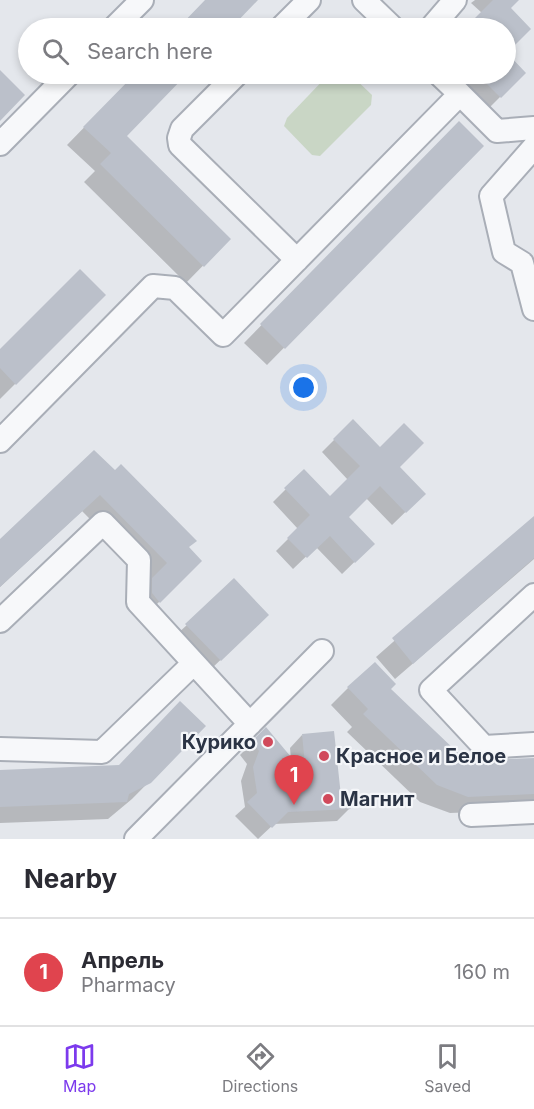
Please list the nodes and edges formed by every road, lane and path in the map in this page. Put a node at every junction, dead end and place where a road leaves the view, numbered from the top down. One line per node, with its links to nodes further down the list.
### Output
1 (142, 0): 5 (street)
2 (309, 0): 6 (street)
3 (364, 0): 7 (street)
4 (455, 0): 8 (street)
5 (124, 18)
6 (291, 18)
7 (383, 18)
8 (440, 18)
9 (59, 84): 14 (street)
10 (227, 84): 16 (street)
11 (450, 84): 12 (street)
12 (460, 94): 13 (street); 16 (street)
13 (534, 128)
14 (0, 144)
15 (534, 147): 17 (street)
16 (297, 260): 18 (street)
17 (534, 309)
18 (0, 441)
19 (534, 595): 24 (street)
20 (0, 621): 22 (street)
21 (322, 651): 23 (street)
22 (194, 663): 23 (street); 25 (street)
23 (250, 724): 28 (street)
24 (534, 744)
25 (0, 749)
26 (534, 812): 27 (street)
27 (471, 815)
28 (136, 839)

